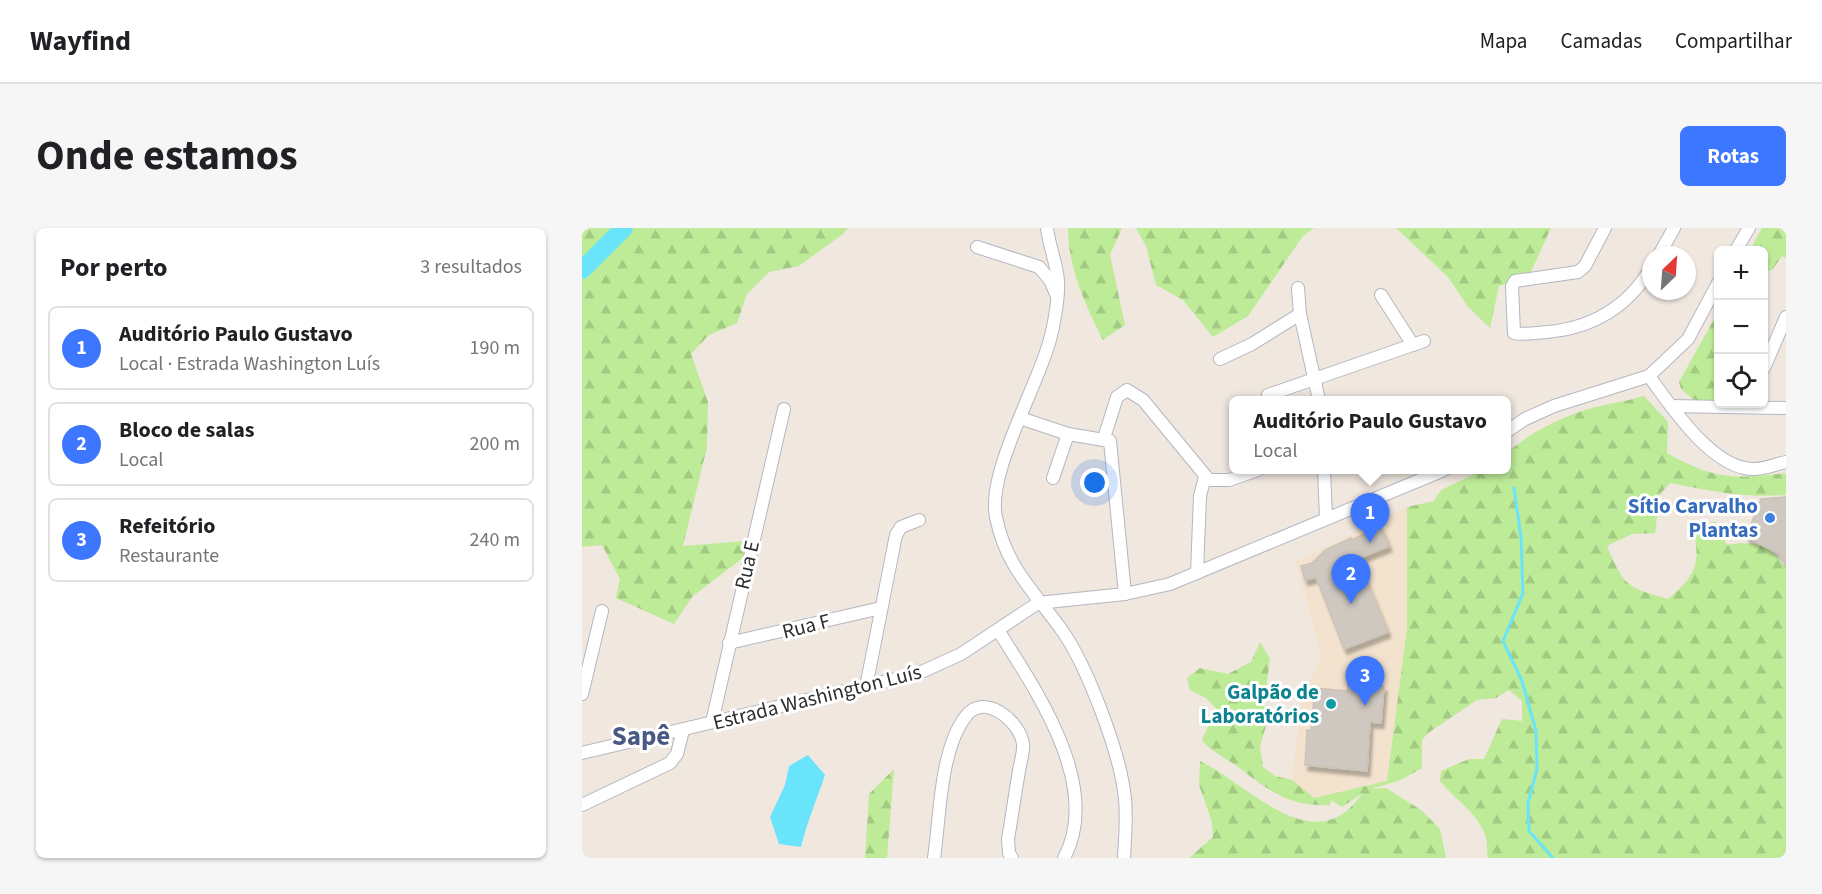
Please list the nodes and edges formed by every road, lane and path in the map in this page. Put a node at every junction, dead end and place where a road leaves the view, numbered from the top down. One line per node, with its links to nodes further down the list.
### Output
1 (1047, 228): 12 (street)
2 (1605, 228): 8 (street)
3 (1674, 228): 5 (street)
4 (1749, 228): 6 (street)
5 (1664, 246)
6 (1738, 246)
7 (977, 248): 12 (street)
8 (1642, 283)
9 (1298, 288): 13 (street)
10 (1714, 292): 17 (street)
11 (1381, 295): 18 (street)
12 (1057, 298): 24 (street)
13 (1300, 314): 15 (street); 18 (street)
14 (1786, 316): 16 (street)
15 (1220, 359)
16 (1768, 359)
17 (1649, 376): 21 (street); 25 (street)
18 (1317, 380): 19 (street); 20 (street)
19 (1268, 395)
20 (1319, 396)
21 (1671, 406): 22 (street); 28 (street)
22 (1786, 408)
23 (784, 409): 42 (street, Rua E)
24 (1020, 418): 26 (street); 38 (street)
25 (1511, 429)
26 (1068, 434): 27 (street); 33 (street)
27 (1104, 438): 32 (street); 37 (street)
28 (1786, 462)
29 (1246, 474): 32 (street)
30 (1324, 474): 34 (street)
31 (1434, 474): 34 (street, Estrada Washington Luís)
32 (1205, 477): 36 (street)
33 (1053, 478)
34 (1326, 518): 36 (street, Estrada Washington Luís)
35 (919, 520): 39 (street)
36 (1197, 573): 37 (street, Estrada Washington Luís)
37 (1125, 594): 38 (street, Estrada Washington Luís)
38 (1038, 603): 41 (street, Estrada Washington Luís); 52 (street)
39 (882, 608): 42 (street, Rua F); 43 (street)
40 (602, 611): 44 (street)
41 (998, 630): 43 (street, Estrada Washington Luís); 51 (street)
42 (729, 643): 45 (street, Rua E)
43 (866, 687): 45 (street, Estrada Washington Luís)
44 (582, 694)
45 (712, 722): 46 (street, Estrada Washington Luís)
46 (683, 730): 47 (street, Estrada Washington Luís); 48 (street)
47 (582, 753)
48 (582, 805)
49 (934, 858): 50 (street)
50 (1012, 858)
51 (1064, 858)
52 (1124, 858)

